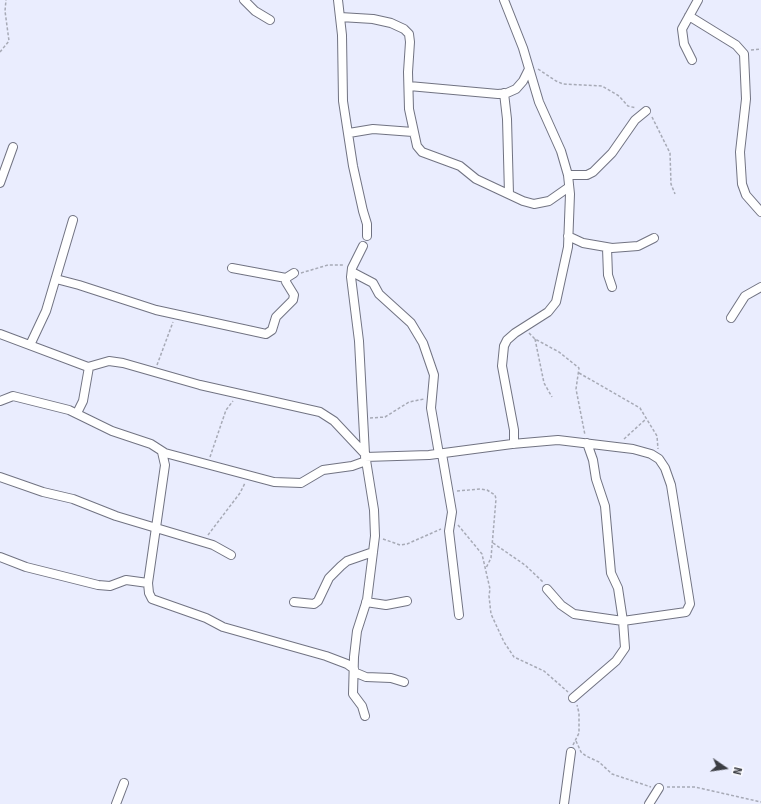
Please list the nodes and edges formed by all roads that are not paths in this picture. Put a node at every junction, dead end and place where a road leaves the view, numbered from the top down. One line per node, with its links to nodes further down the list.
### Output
1 (244, 0): 7 (street)
2 (338, 0): 6 (street)
3 (504, 0): 9 (street)
4 (698, 0): 5 (street)
5 (689, 16): 8 (street); 20 (street)
6 (340, 17): 10 (street); 14 (street)
7 (270, 20)
8 (692, 60)
9 (533, 68): 11 (street); 16 (street)
10 (409, 86): 11 (street); 13 (street)
11 (504, 93): 19 (street)
12 (646, 110): 16 (street)
13 (413, 132): 14 (street); 19 (street)
14 (349, 133): 22 (street)
15 (13, 147): 17 (street)
16 (568, 175): 18 (street)
17 (0, 183)
18 (569, 187): 19 (street); 23 (street)
19 (509, 194)
20 (761, 212)
21 (73, 220): 31 (street)
22 (367, 236)
23 (568, 236): 26 (street); 41 (street)
24 (654, 238): 26 (street)
25 (364, 246): 28 (street)
26 (608, 248): 32 (street)
27 (232, 268): 30 (street)
28 (353, 268): 43 (street); 44 (street)
29 (294, 273): 30 (street)
30 (286, 278): 31 (street)
31 (56, 279): 36 (street)
32 (612, 287)
33 (761, 287): 34 (street)
34 (731, 318)
35 (0, 334): 36 (street)
36 (30, 345): 37 (street)
37 (89, 367): 39 (street); 44 (street)
38 (0, 401): 39 (street)
39 (77, 412): 42 (street)
40 (587, 443): 41 (street); 56 (street); 56 (street)
41 (514, 444): 43 (street)
42 (162, 452): 44 (street); 46 (street)
43 (440, 454): 44 (street); 55 (street)
44 (365, 457): 47 (street)
45 (0, 477): 46 (street)
46 (156, 528): 48 (street); 50 (street)
47 (373, 552): 53 (street); 54 (street)
48 (231, 555)
49 (0, 557): 50 (street)
50 (148, 582): 57 (street)
51 (547, 589): 56 (street)
52 (407, 601): 54 (street)
53 (294, 602)
54 (366, 602): 57 (street)
55 (459, 616)
56 (623, 621): 59 (street)
57 (354, 670): 58 (street); 60 (street)
58 (404, 682)
59 (573, 698)
60 (365, 716)
61 (571, 752): 65 (street)
62 (124, 783): 64 (street)
63 (659, 788): 66 (street)
64 (116, 804)
65 (564, 804)
66 (649, 804)

